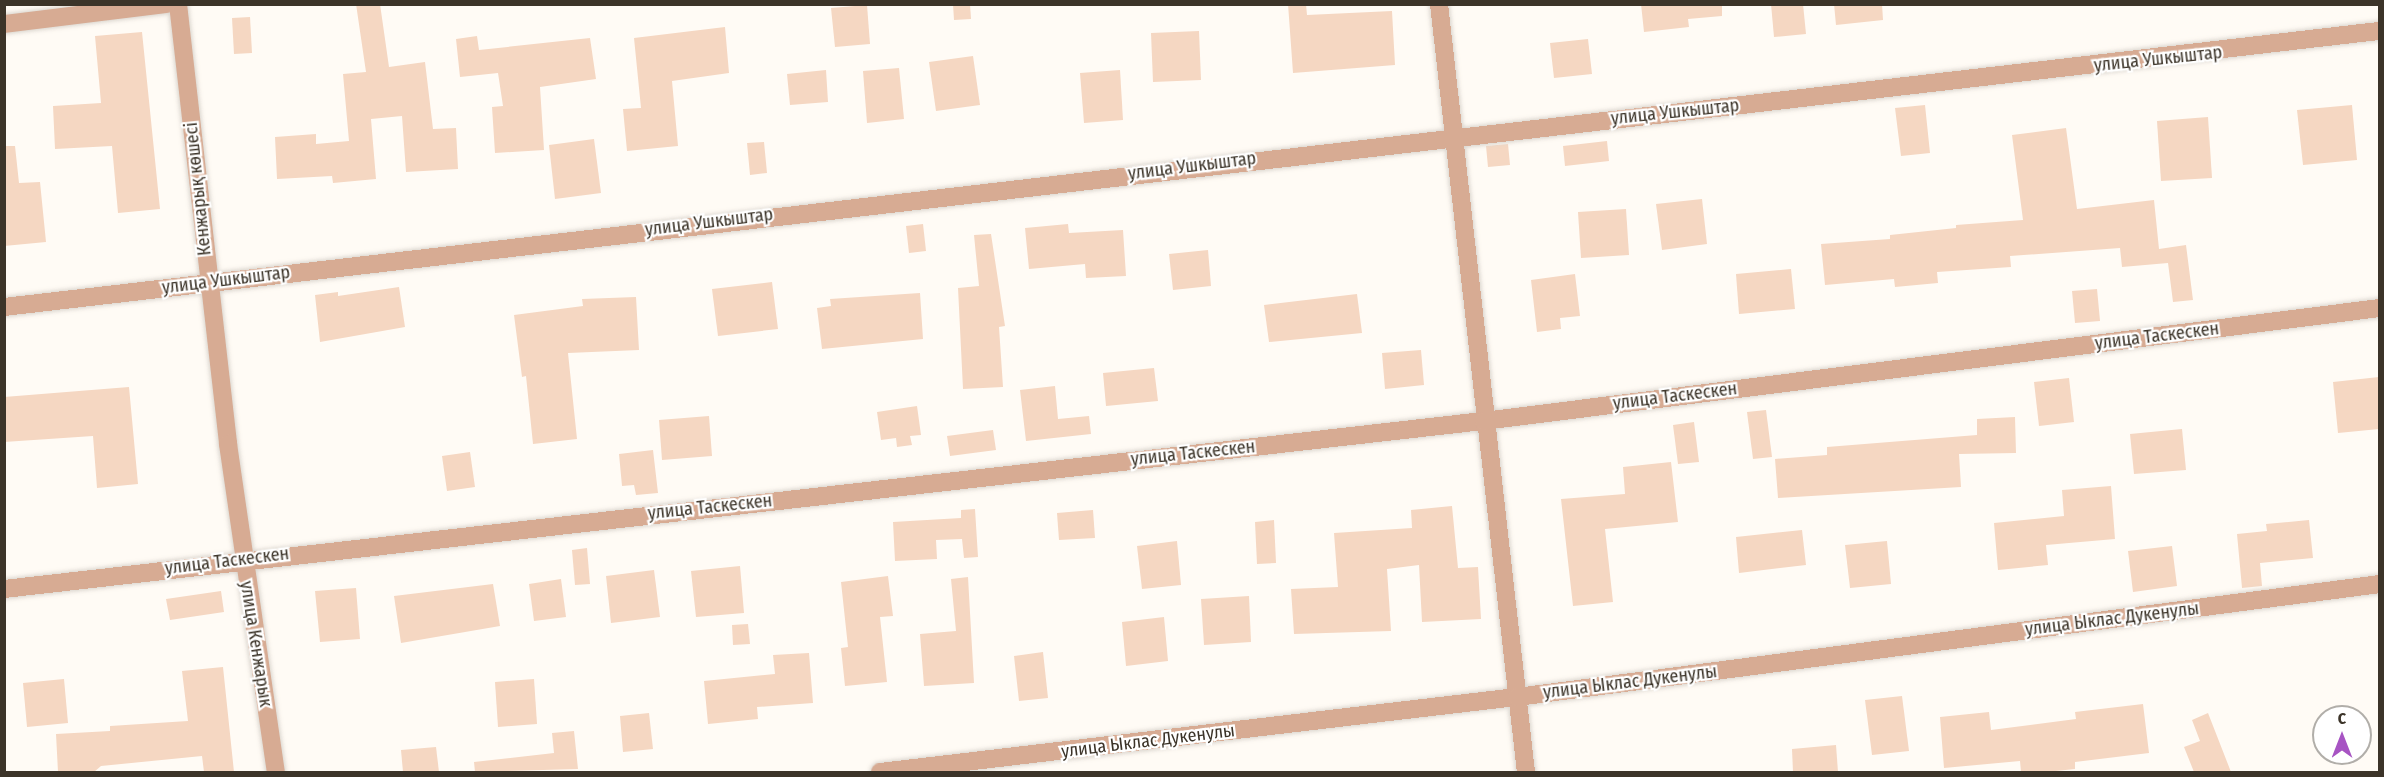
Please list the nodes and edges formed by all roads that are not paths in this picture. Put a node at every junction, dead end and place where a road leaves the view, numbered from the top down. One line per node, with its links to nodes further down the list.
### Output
1 (167, 4): 4 (street)
2 (178, 4): 7 (street, Кенжарық көшесі)
3 (1439, 4): 6 (street)
4 (4, 24)
5 (2379, 31): 6 (street, улица Ушкыштар)
6 (1454, 136): 7 (street, улица Ушкыштар); 10 (street)
7 (208, 282): 8 (street, улица Ушкыштар); 11 (street, Кенжарық көшесі)
8 (4, 307)
9 (2379, 308): 10 (street, улица Таскескен)
10 (1484, 420): 12 (street, улица Таскескен); 15 (street)
11 (228, 444): 12 (street, улица Кенжарык)
12 (243, 559): 14 (street, улица Таскескен); 16 (street, улица Кенжарык)
13 (2379, 585): 15 (street, улица Ыклас Дукенулы)
14 (4, 589)
15 (1517, 697): 17 (street, улица Ыклас Дукенулы); 18 (street)
16 (276, 772)
17 (880, 772)
18 (1526, 772)

